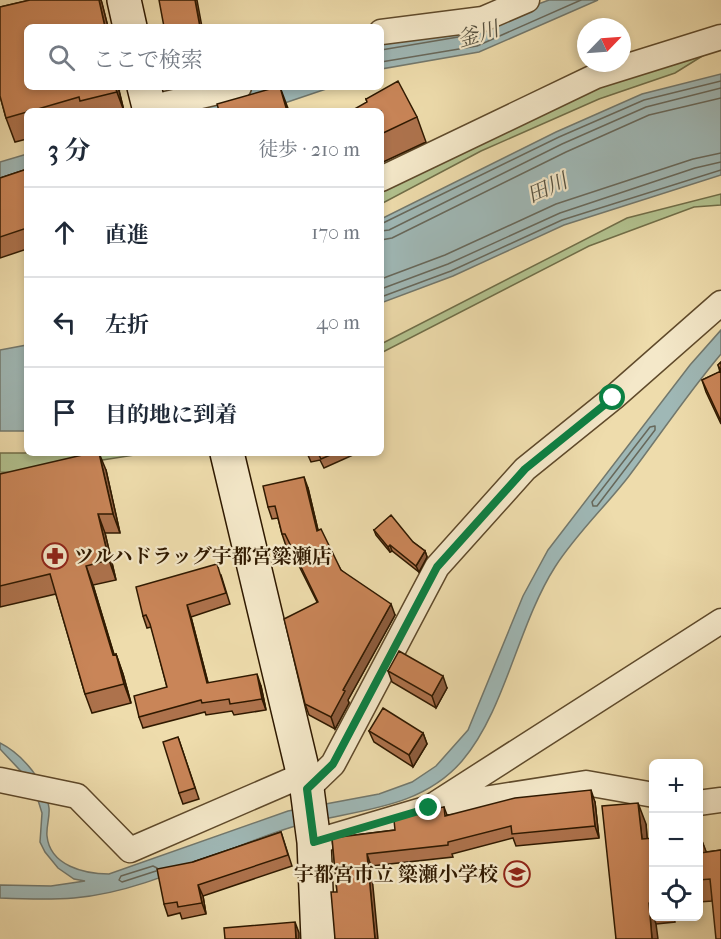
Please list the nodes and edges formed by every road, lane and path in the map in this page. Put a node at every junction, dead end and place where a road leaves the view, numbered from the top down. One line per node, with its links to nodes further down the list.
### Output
1 (124, 0): 3 (street)
2 (527, 0): 4 (street)
3 (129, 24)
4 (384, 32)
5 (721, 37): 8 (street)
6 (221, 90): 7 (street)
7 (148, 102)
8 (384, 178)
9 (720, 305): 13 (street)
10 (228, 456): 13 (street)
11 (721, 621): 17 (street)
12 (0, 780): 13 (street)
13 (305, 782): 18 (street)
14 (649, 794): 17 (street)
15 (721, 800): 16 (street)
16 (703, 802)
17 (429, 808): 18 (street)
18 (314, 842): 19 (street)
19 (318, 939)

